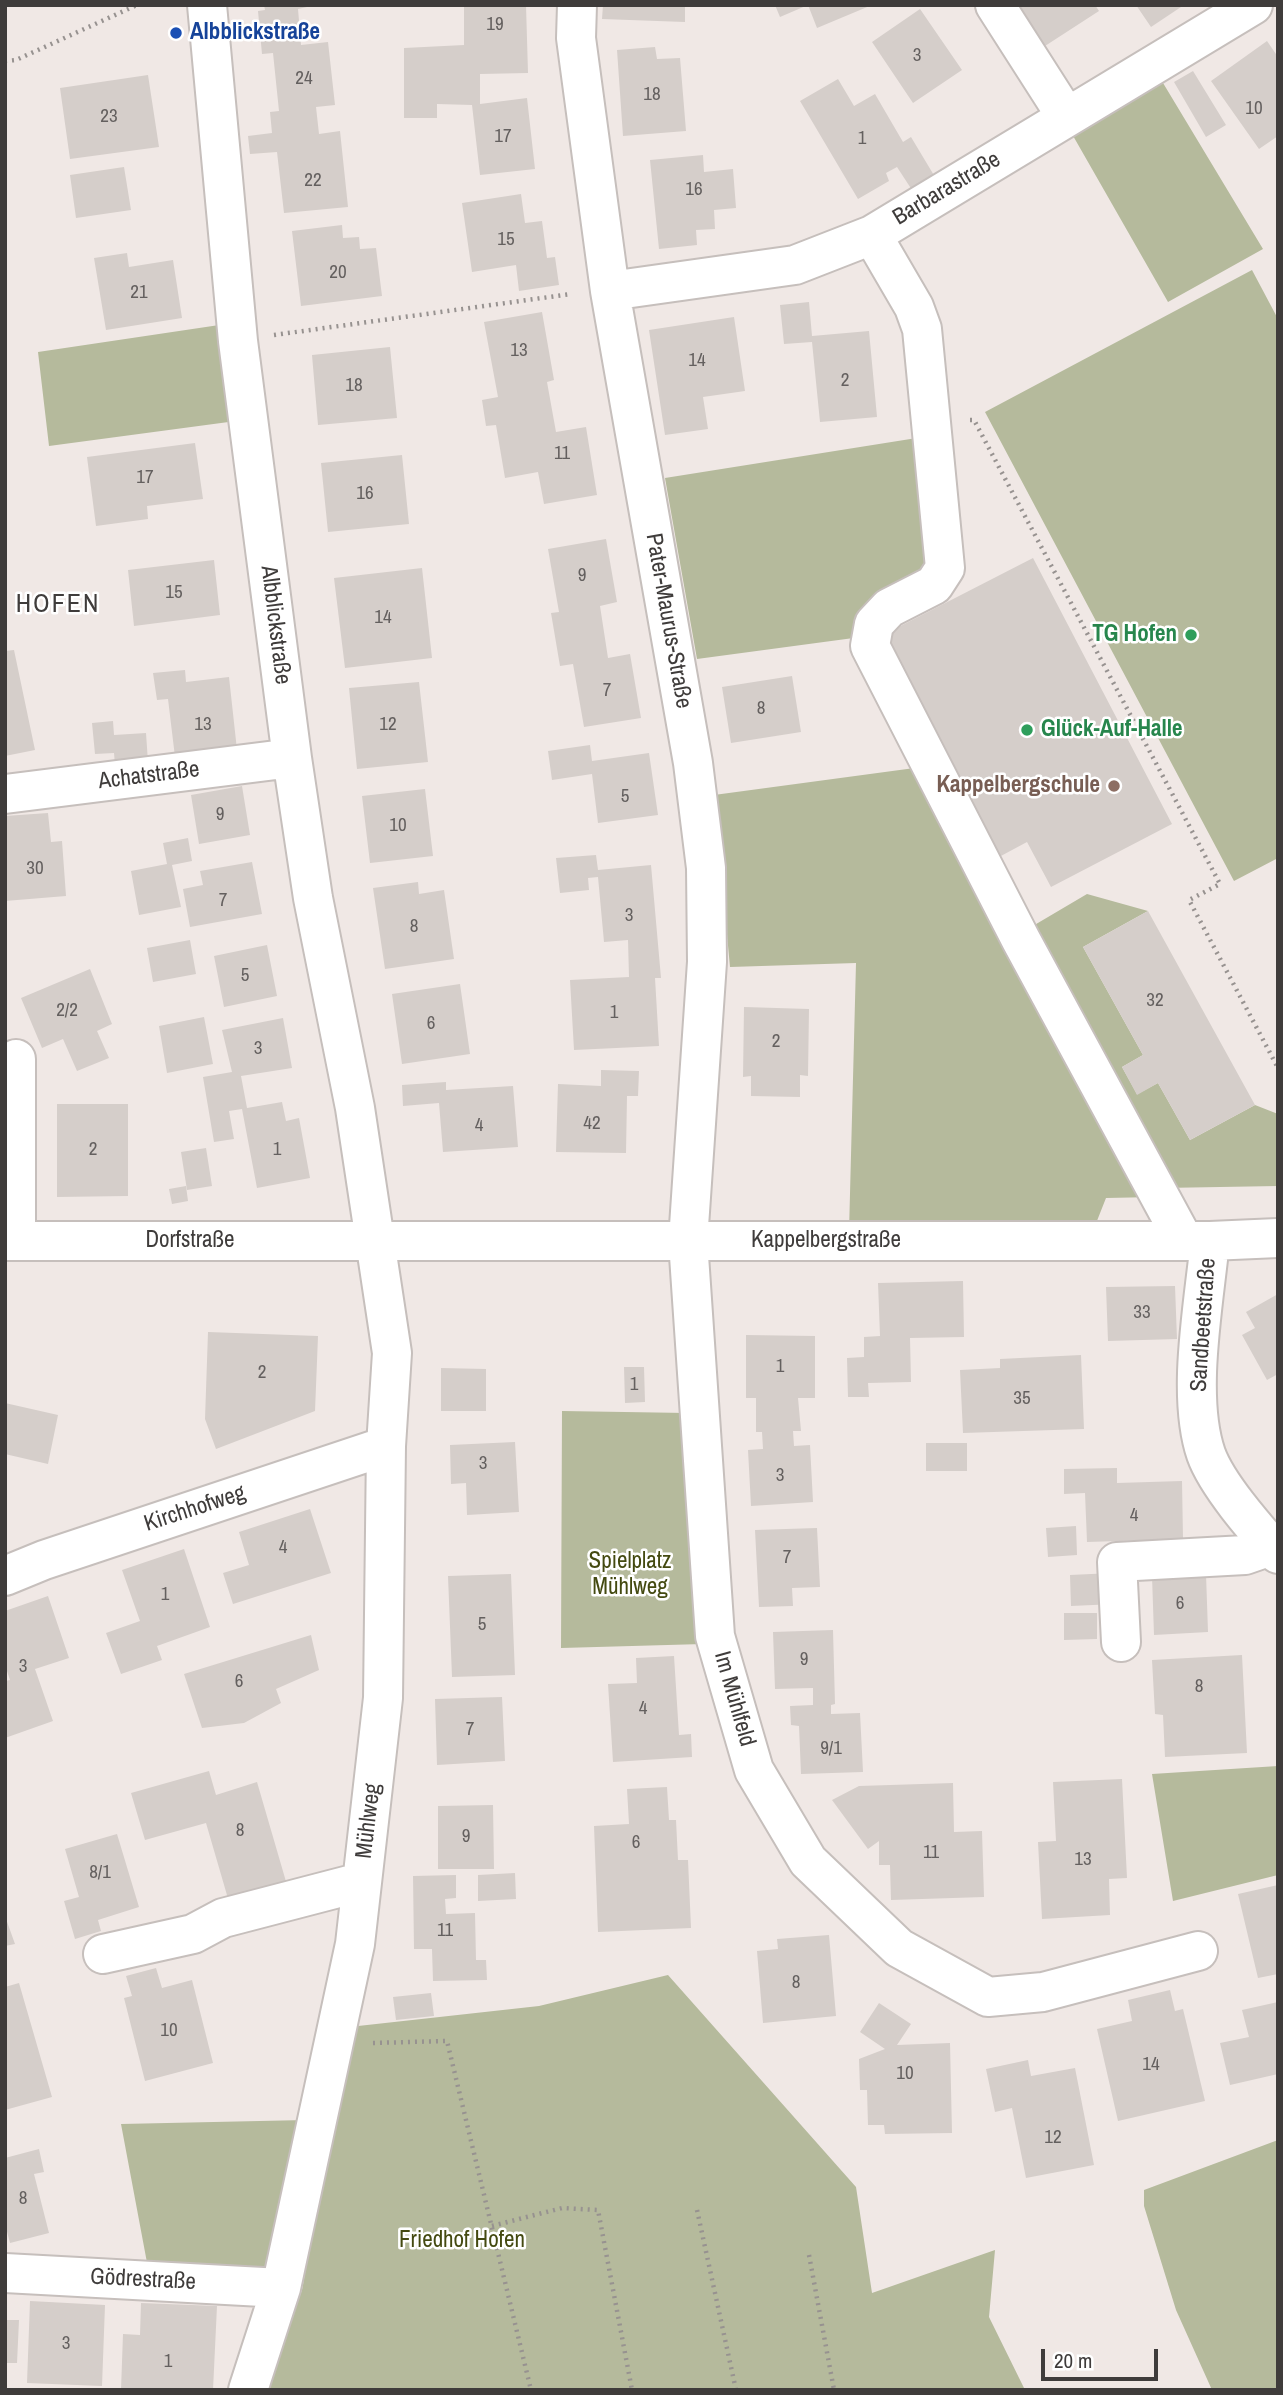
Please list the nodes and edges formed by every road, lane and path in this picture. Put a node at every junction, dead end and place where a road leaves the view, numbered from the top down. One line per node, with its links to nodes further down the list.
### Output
1 (136, 5): 6 (path)
2 (207, 5): 10 (street, Albblickstraße)
3 (577, 5): 9 (street, Pater-Maurus-Straße)
4 (995, 5): 7 (street)
5 (1253, 5): 7 (street, Barbarastraße)
6 (5, 61)
7 (1066, 116): 8 (street, Barbarastraße)
8 (872, 235): 9 (street, Barbarastraße); 20 (street)
9 (610, 291): 10 (path); 19 (street, Pater-Maurus-Straße)
10 (238, 341): 12 (street, Albblickstraße)
11 (974, 420): 15 (path)
12 (292, 758): 13 (street, Achatstraße); 18 (street, Albblickstraße)
13 (5, 794)
14 (16, 1059): 17 (street)
15 (1278, 1068)
16 (1278, 1238): 20 (street, Kappelbergstraße)
17 (11, 1241): 18 (street, Dorfstraße)
18 (374, 1241): 19 (street, Kappelbergstraße); 21 (street, Mühlweg)
19 (688, 1241): 20 (street, Kappelbergstraße); 26 (street, Im Mühlfeld)
20 (1197, 1241): 22 (street, Sandbeetstraße)
21 (386, 1446): 23 (street, Kirchhofweg); 25 (street, Mühlweg)
22 (1274, 1550): 24 (street)
23 (5, 1576)
24 (1121, 1643)
25 (362, 1882): 27 (street); 28 (street, Mühlweg)
26 (1198, 1951)
27 (103, 1954)
28 (333, 2045): 30 (path); 33 (street, Mühlweg)
29 (697, 2210): 37 (path)
30 (492, 2225): 35 (path); 36 (path)
31 (809, 2255): 38 (path)
32 (5, 2273): 33 (street, Gödrestraße)
33 (281, 2288): 34 (street, Mühlweg)
34 (248, 2390)
35 (531, 2390)
36 (632, 2390)
37 (736, 2390)
38 (834, 2390)

